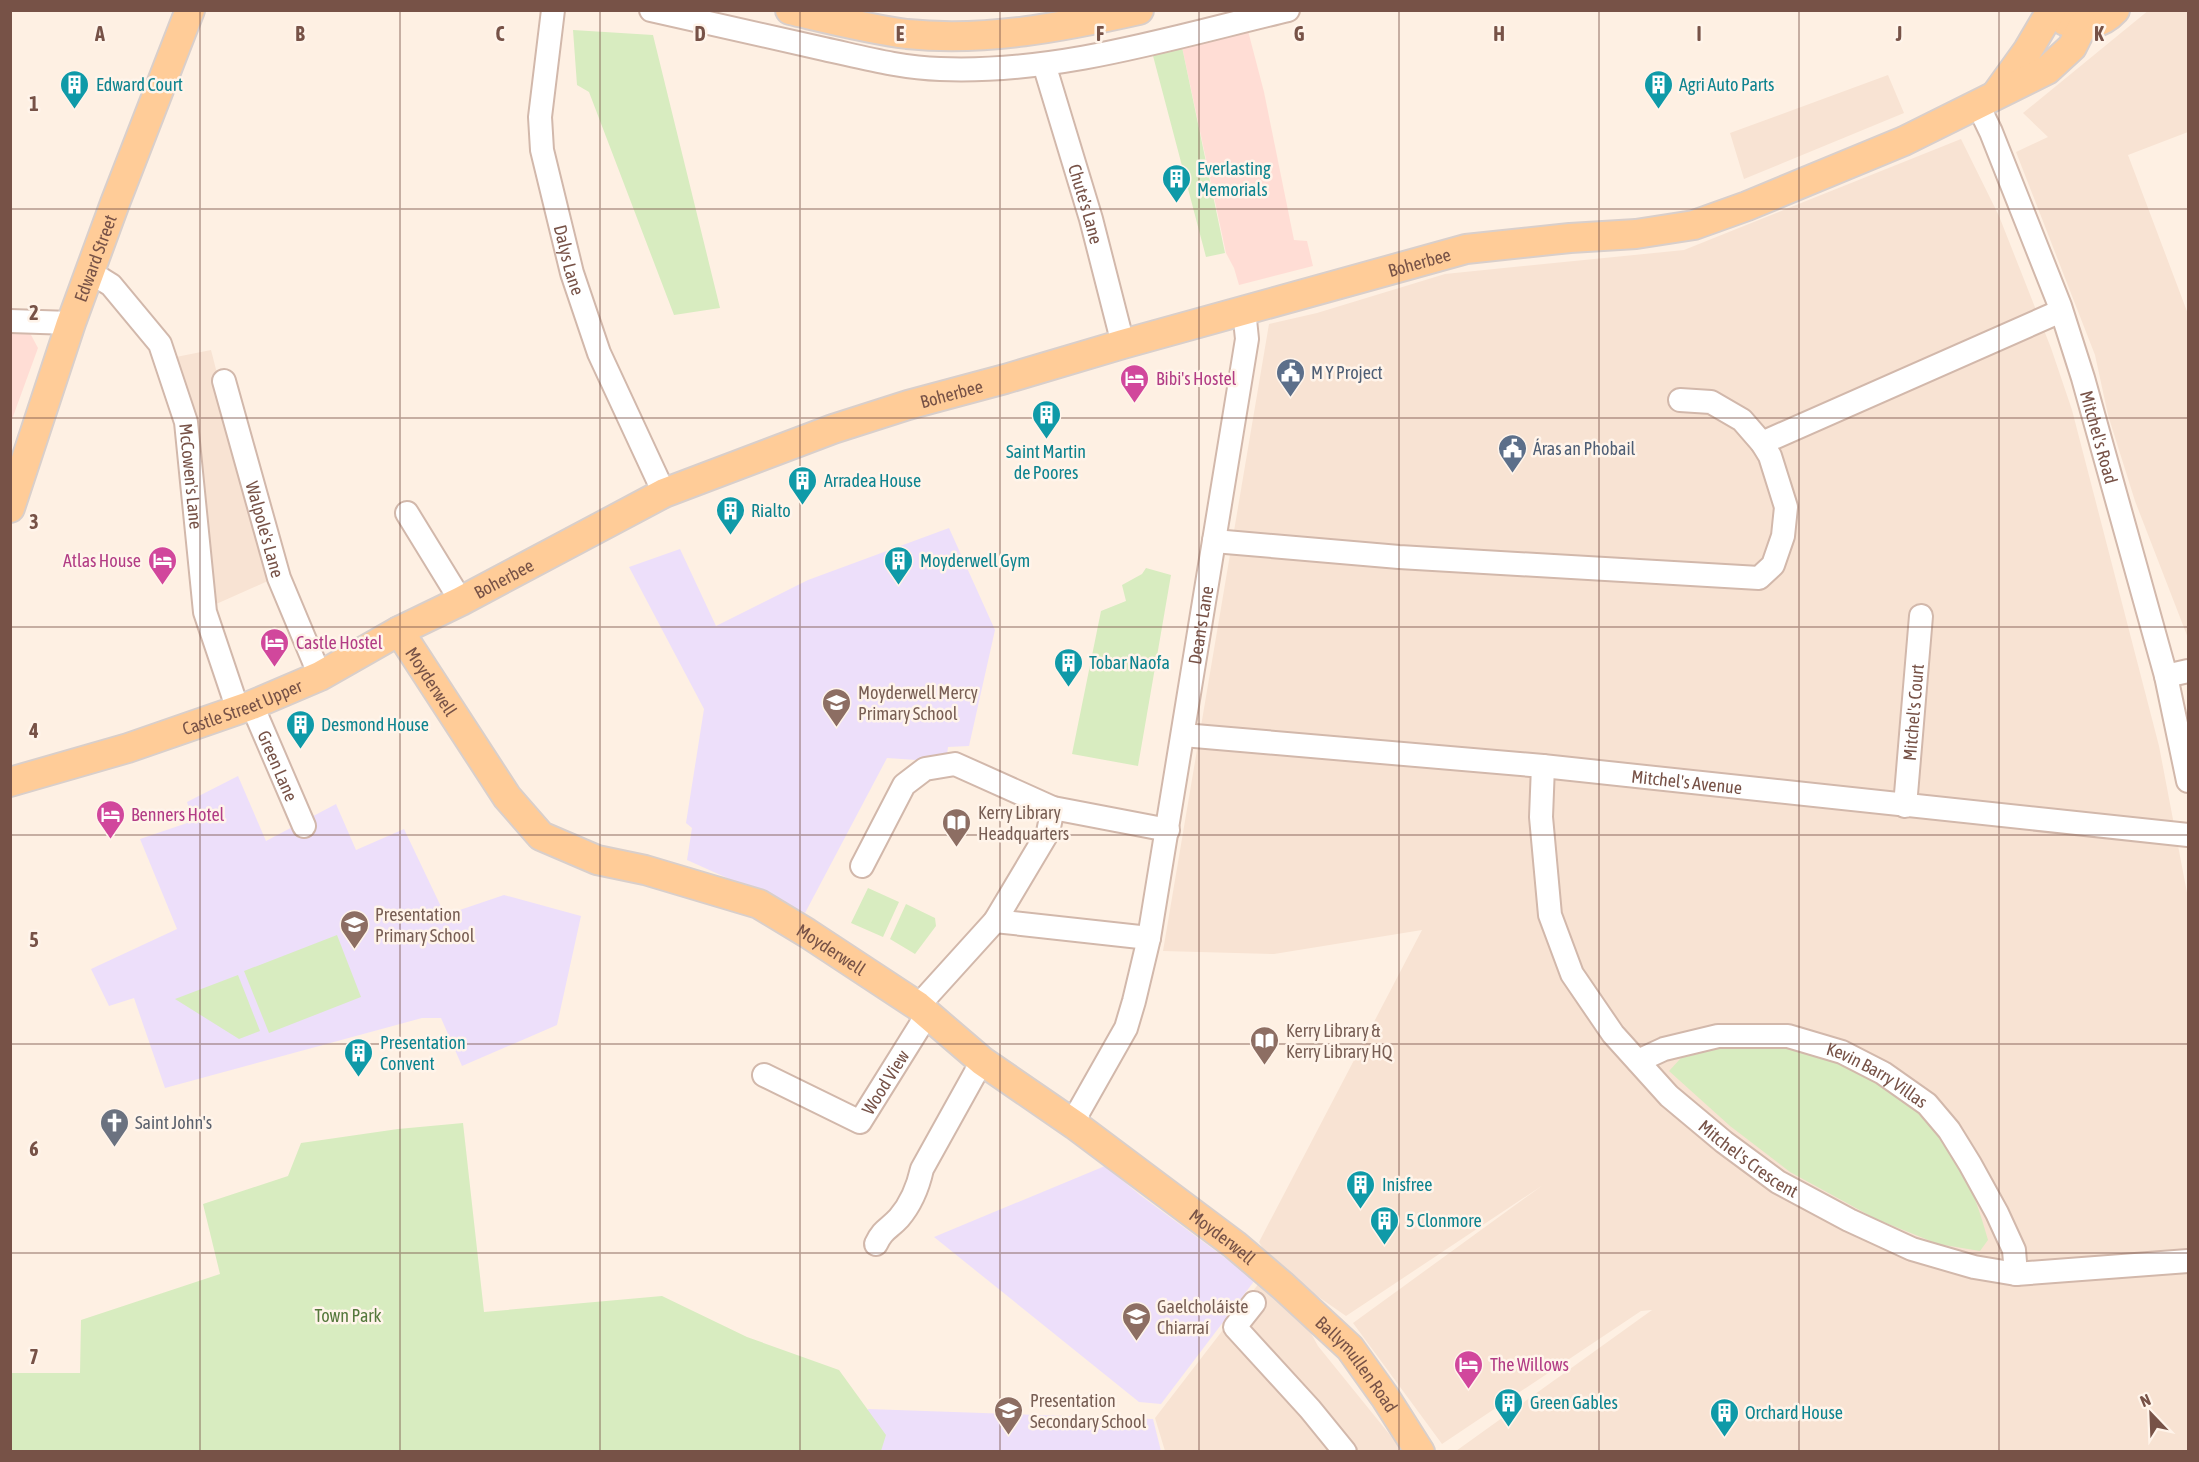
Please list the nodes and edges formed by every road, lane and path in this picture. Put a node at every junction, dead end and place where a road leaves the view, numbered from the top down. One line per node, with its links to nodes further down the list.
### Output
1 (190, 10): 12 (main road, Edward Street)
2 (553, 10): 21 (street, Dalys Lane)
3 (651, 10): 10 (street)
4 (790, 10): 5 (main road)
5 (1139, 10)
6 (1288, 10): 10 (street)
7 (2115, 10): 9 (main road)
8 (2051, 11): 9 (main road); 11 (main road)
9 (2083, 25): 11 (main road, Boherbee)
10 (1044, 64): 17 (street, Chute's Lane)
11 (1987, 100): 13 (main road, Boherbee); 14 (street, Mitchel's Road)
12 (90, 272): 16 (main road, Edward Street); 31 (street, McCowen's Lane)
13 (1244, 310): 17 (main road, Boherbee); 24 (street, Dean's Lane)
14 (2061, 311): 20 (street); 30 (street, Mitchel's Road)
15 (10, 321): 16 (street)
16 (70, 323): 22 (main road, Edward Street)
17 (1124, 344): 21 (main road, Boherbee)
18 (224, 381): 29 (street, Walpole's Lane)
19 (1680, 400): 20 (street)
20 (1762, 443): 24 (street)
21 (664, 493): 25 (main road, Boherbee)
22 (10, 508)
23 (407, 513): 25 (street)
24 (1214, 541): 32 (street, Dean's Lane)
25 (460, 601): 27 (main road, Castle Street Upper)
26 (1921, 616): 36 (street, Mitchel's Court)
27 (399, 631): 29 (main road, Castle Street Upper); 44 (main road, Moyderwell)
28 (2188, 671): 30 (street)
29 (320, 676): 31 (main road, Castle Street Upper)
30 (2166, 676): 35 (street, Mitchel's Road)
31 (245, 708): 34 (main road, Castle Street Upper); 38 (street, Green Lane)
32 (1183, 735): 33 (street, Mitchel's Avenue); 39 (street, Dean's Lane)
33 (1543, 766): 36 (street, Mitchel's Avenue); 45 (street, Mitchel's Crescent)
34 (11, 780)
35 (2188, 781)
36 (1905, 806): 40 (street, Mitchel's Avenue)
37 (1053, 808): 39 (street); 41 (street); 42 (street)
38 (304, 826)
39 (1168, 830): 43 (street, Dean's Lane)
40 (2188, 836)
41 (862, 866)
42 (995, 921): 43 (street); 44 (street)
43 (1149, 938): 48 (street, Dean's Lane)
44 (923, 1010): 46 (main road, Moyderwell); 47 (street, Wood View)
45 (1638, 1060): 51 (street, Mitchel's Crescent); 51 (street, Kevin Barry Villas)
46 (982, 1061): 48 (main road, Moyderwell); 49 (street)
47 (764, 1076)
48 (1075, 1125): 52 (main road, Moyderwell)
49 (876, 1244)
50 (2188, 1261): 51 (street, Mitchel's Crescent)
51 (2016, 1274)
52 (1283, 1286): 55 (main road, Ballymullen Road)
53 (1254, 1303): 54 (street)
54 (1345, 1452)
55 (1420, 1452)

